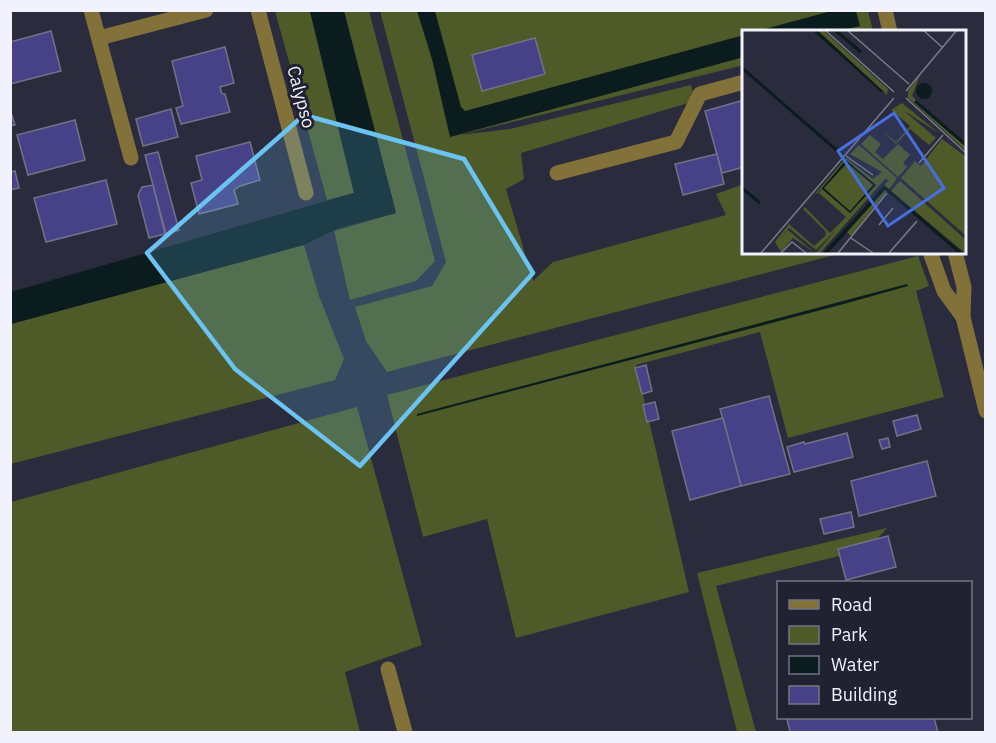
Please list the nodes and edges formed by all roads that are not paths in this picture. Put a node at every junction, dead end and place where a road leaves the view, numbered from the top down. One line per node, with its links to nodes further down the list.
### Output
1 (91, 10): 6 (street)
2 (206, 10): 6 (street)
3 (258, 10): 10 (street, Calypso)
4 (885, 10): 5 (street)
5 (890, 30)
6 (99, 38): 8 (street)
7 (742, 83): 9 (street)
8 (131, 158)
9 (557, 173)
10 (306, 193)
11 (931, 254): 13 (street)
12 (956, 254): 13 (street)
13 (963, 317): 14 (street)
14 (986, 411)
15 (388, 669): 16 (street)
16 (405, 732)

